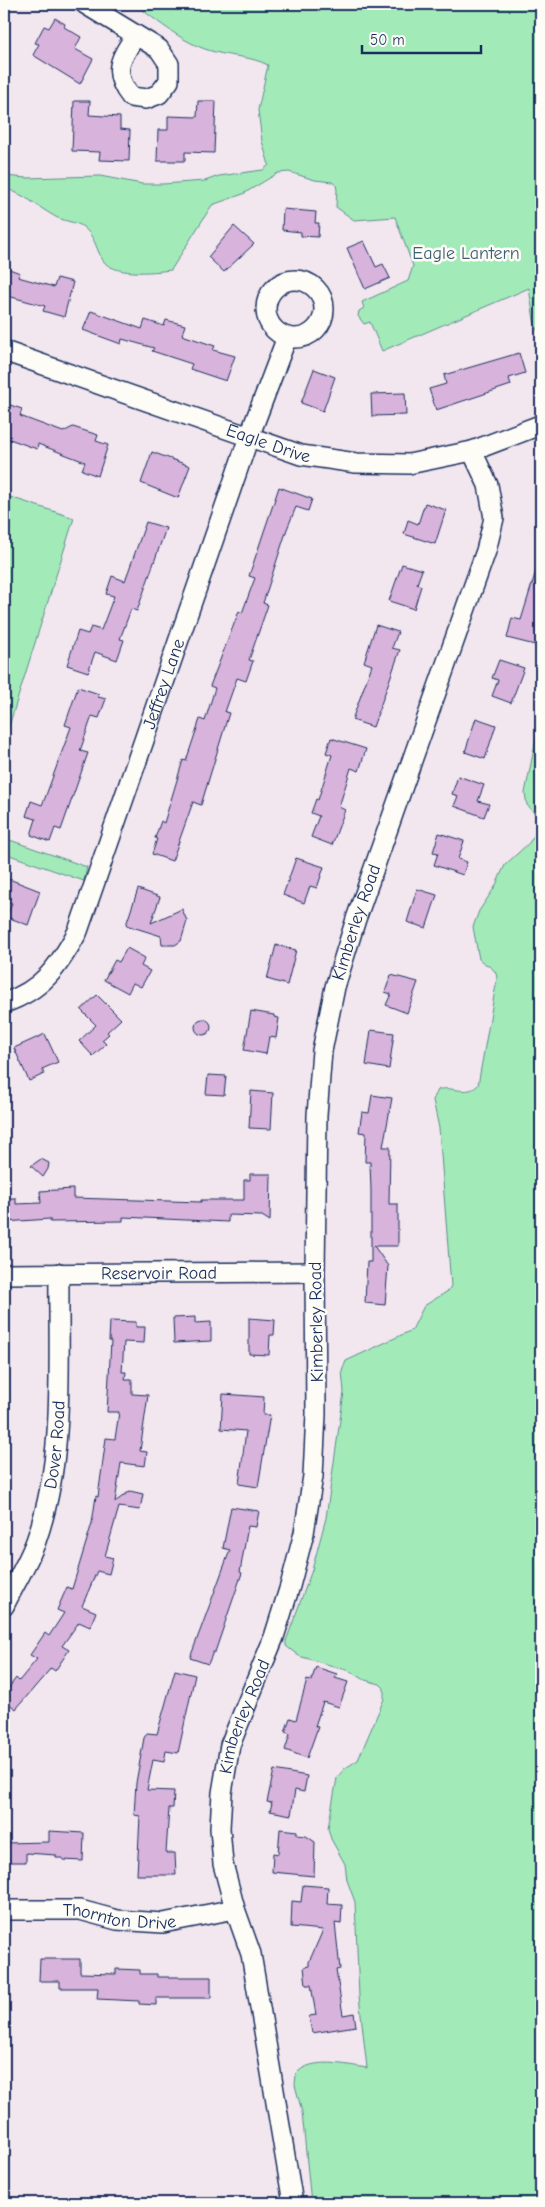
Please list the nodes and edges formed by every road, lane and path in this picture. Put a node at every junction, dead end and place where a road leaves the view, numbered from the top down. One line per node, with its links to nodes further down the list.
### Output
1 (86, 4): 2 (street)
2 (136, 35)
3 (287, 337): 6 (street, Jeffrey Lane)
4 (4, 351): 6 (street, Eagle Drive)
5 (540, 425): 7 (street, Eagle Drive)
6 (249, 437): 7 (street, Eagle Drive); 8 (street, Jeffrey Lane)
7 (472, 452): 9 (street, Kimberley Road)
8 (4, 1003)
9 (314, 1272): 10 (street, Reservoir Road); 13 (street, Kimberley Road)
10 (59, 1273): 11 (street, Reservoir Road); 12 (street, Dover Road)
11 (4, 1274)
12 (4, 1606)
13 (235, 1908): 14 (street, Thornton Drive); 15 (street, Kimberley Road)
14 (4, 1910)
15 (293, 2203)

